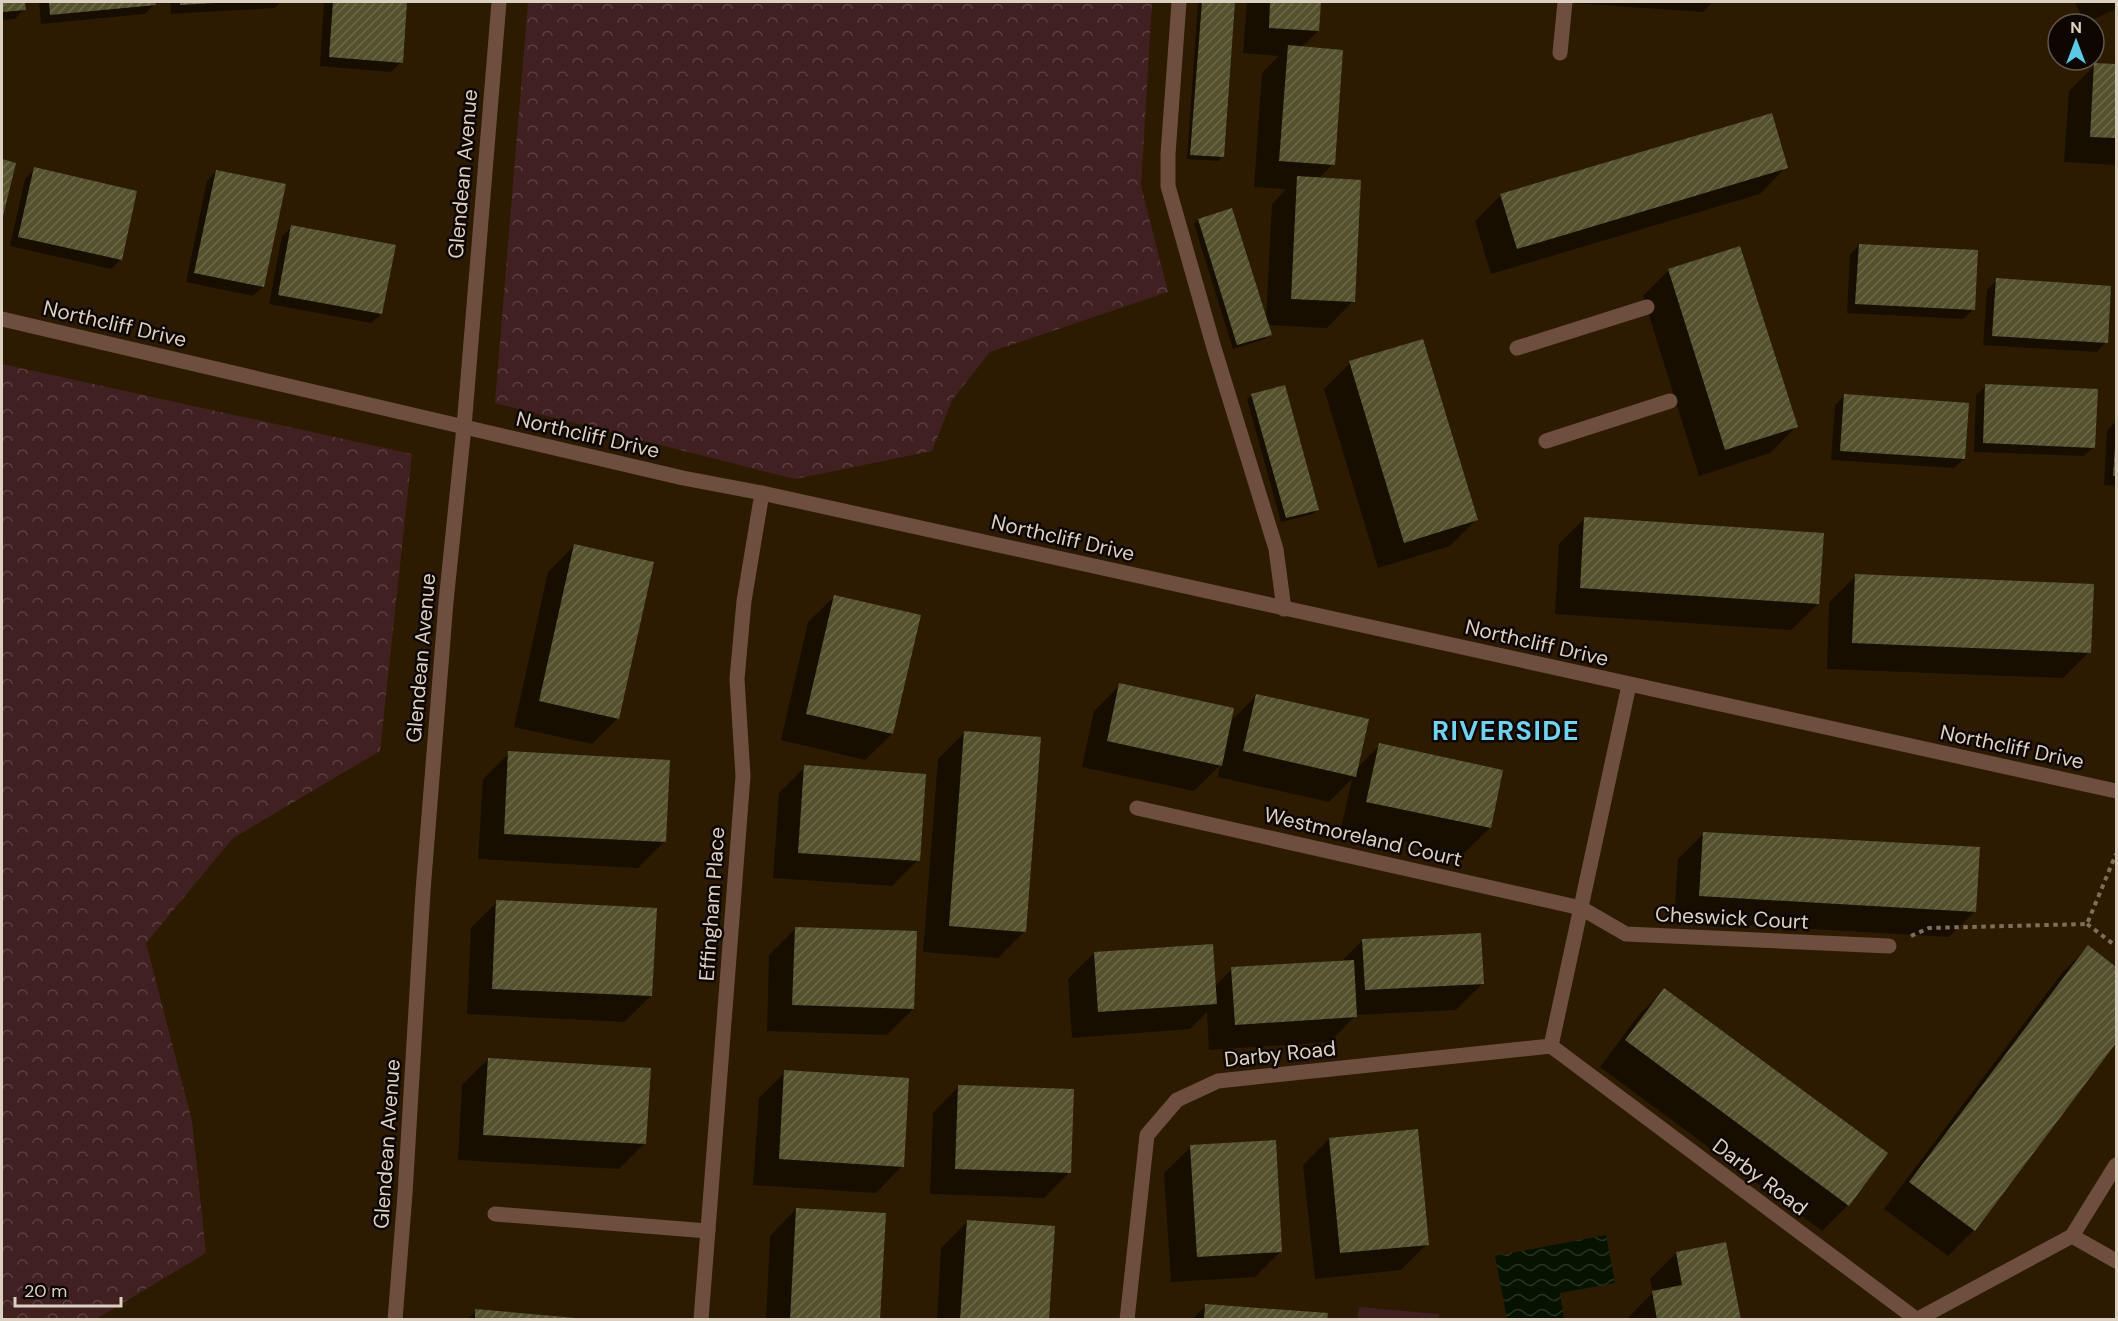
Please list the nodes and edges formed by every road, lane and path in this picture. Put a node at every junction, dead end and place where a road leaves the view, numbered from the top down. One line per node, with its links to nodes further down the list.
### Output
1 (499, 2): 9 (street, Glendean Avenue)
2 (1179, 2): 12 (street)
3 (1565, 2): 4 (street)
4 (1560, 52)
5 (1647, 307): 7 (street)
6 (2, 319): 9 (street, Northcliff Drive)
7 (1517, 348)
8 (1670, 401): 10 (street)
9 (464, 427): 11 (street, Northcliff Drive); 28 (street, Glendean Avenue)
10 (1546, 441)
11 (762, 493): 12 (street, Northcliff Drive); 24 (street, Effingham Place)
12 (1284, 609): 13 (street, Northcliff Drive)
13 (1629, 685): 14 (street, Northcliff Drive); 17 (street)
14 (2116, 791)
15 (1137, 808): 17 (street, Westmoreland Court)
16 (2116, 855): 18 (path)
17 (1581, 908): 19 (street, Cheswick Court); 21 (street)
18 (2087, 924): 19 (path); 20 (path)
19 (1889, 946)
20 (2116, 946)
21 (1551, 1046): 27 (street, Darby Road); 30 (street, Darby Road)
22 (2116, 1165): 25 (street)
23 (495, 1214): 24 (street)
24 (708, 1231): 29 (street, Effingham Place)
25 (2072, 1236): 26 (street); 27 (street)
26 (2116, 1261)
27 (1916, 1319)
28 (395, 1320)
29 (701, 1320)
30 (1127, 1320)

